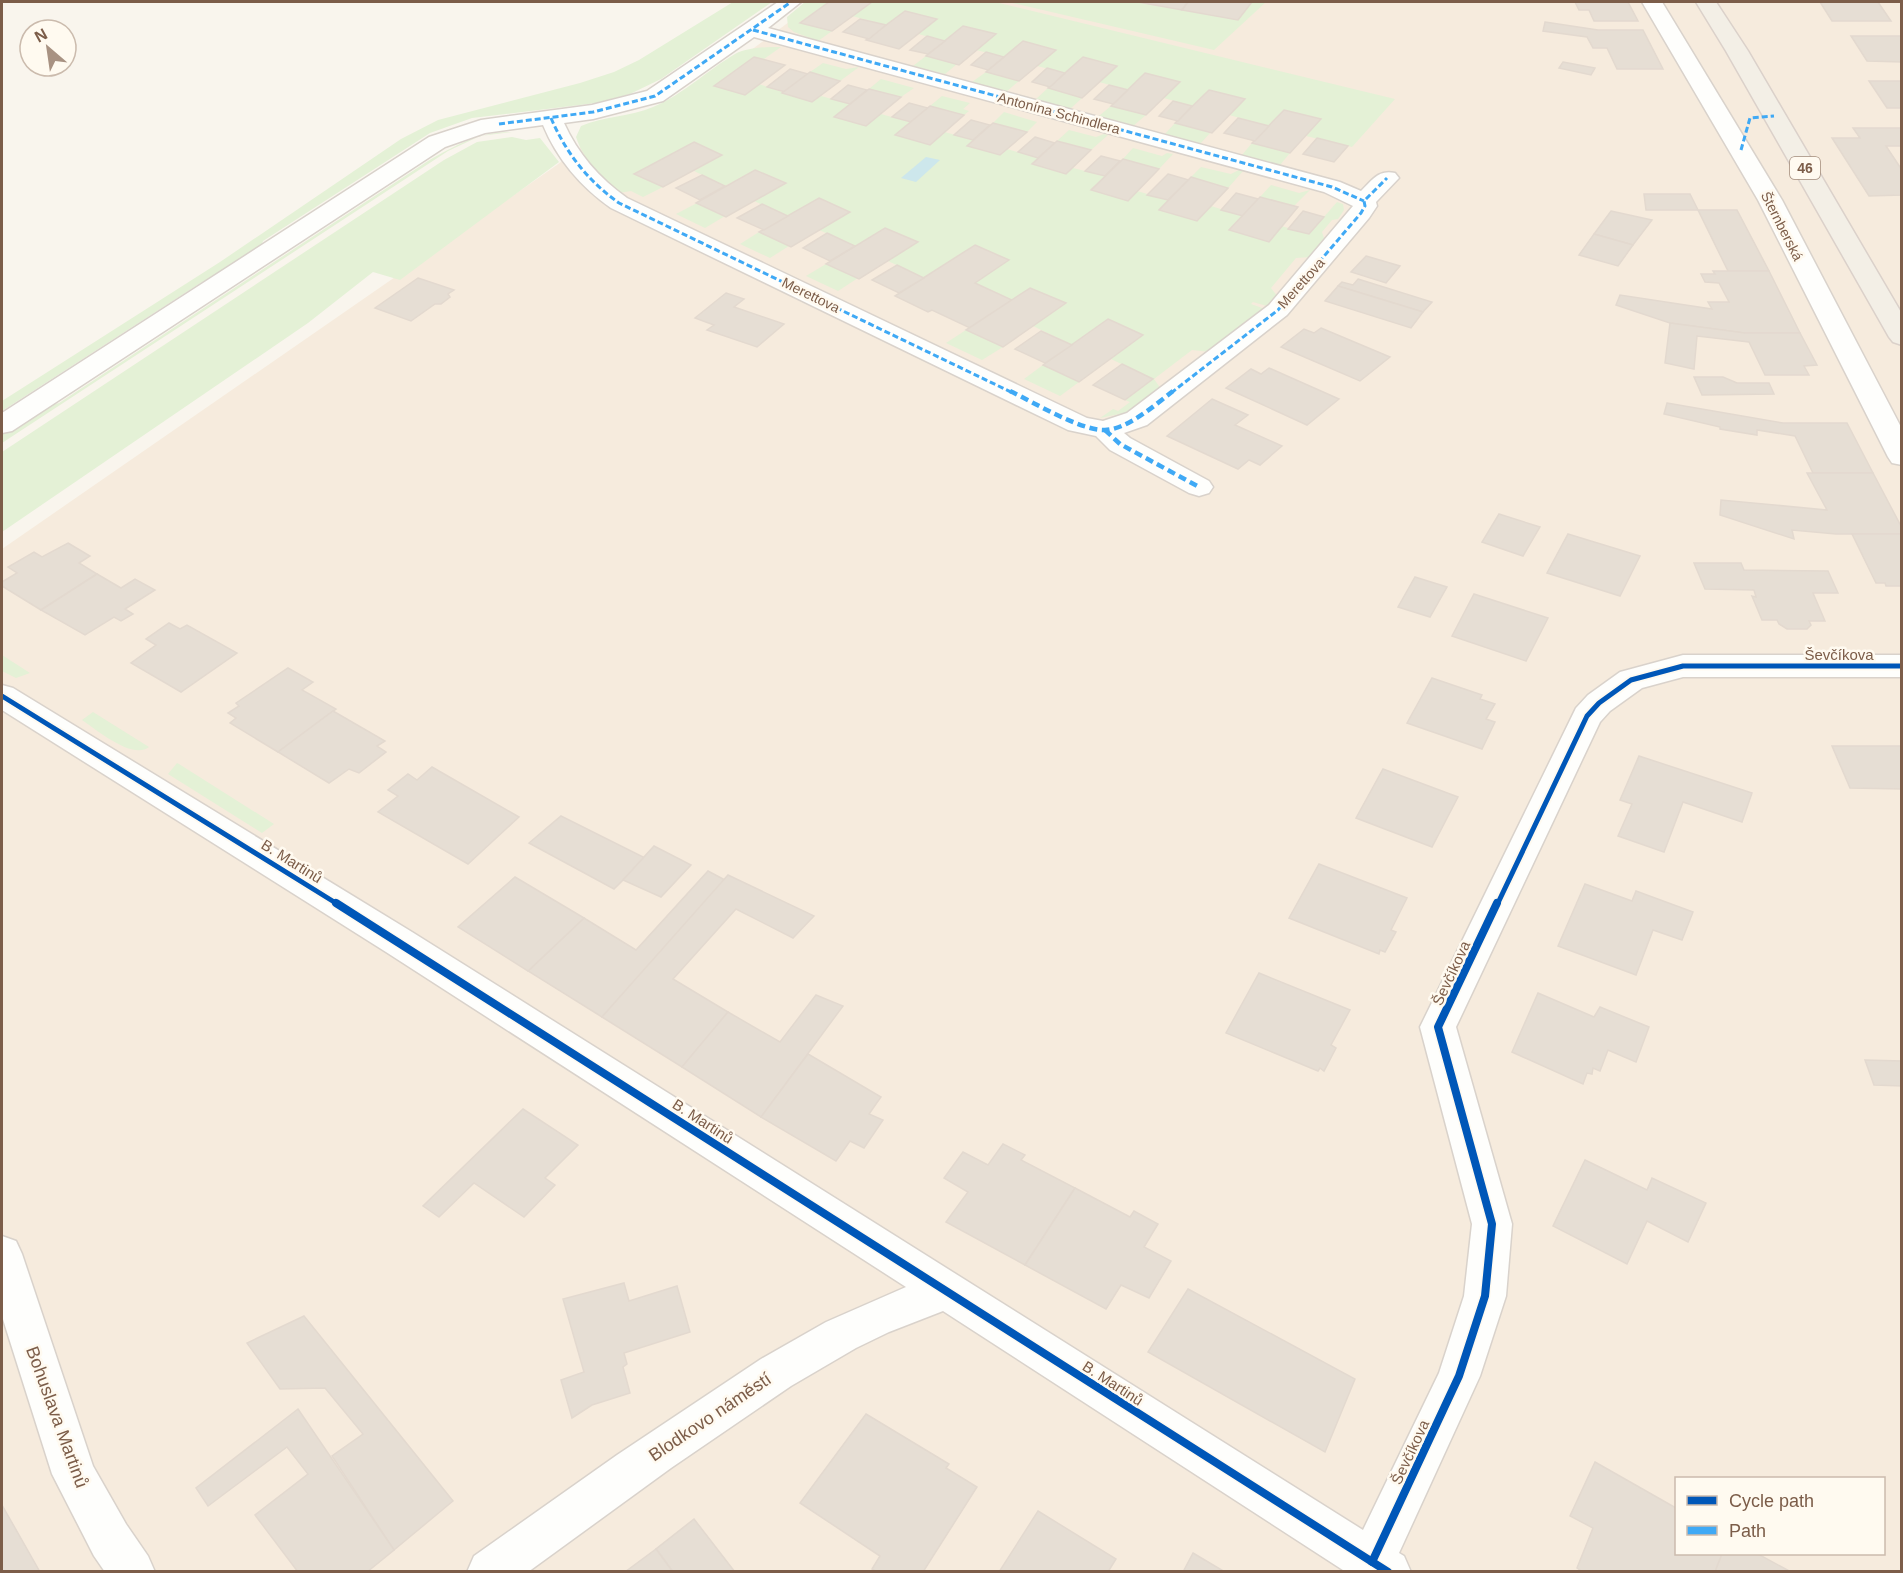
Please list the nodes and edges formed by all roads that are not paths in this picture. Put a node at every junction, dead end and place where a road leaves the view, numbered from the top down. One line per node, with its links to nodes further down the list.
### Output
1 (791, 2): 4 (street)
2 (1652, 2): 11 (street, Šternberská)
3 (1706, 2): 8 (main road, 46)
4 (753, 30): 5 (street); 7 (street, Antonína Schindlera)
5 (551, 118): 9 (street); 10 (street, Merettova)
6 (1387, 178): 7 (street, Merettova)
7 (1364, 201): 10 (street, Merettova)
8 (1902, 337)
9 (2, 425)
10 (1105, 430): 12 (street, Merettova)
11 (1902, 457)
12 (1199, 487)
13 (1902, 666): 17 (street, Ševčíkova)
14 (2, 696): 16 (street, B. Martinů)
15 (2, 1254): 18 (street, Bohuslava Martinů)
16 (947, 1291): 17 (street, B. Martinů); 19 (street, Blodkovo náměstí)
17 (1380, 1567)
18 (132, 1572)
19 (490, 1572)

